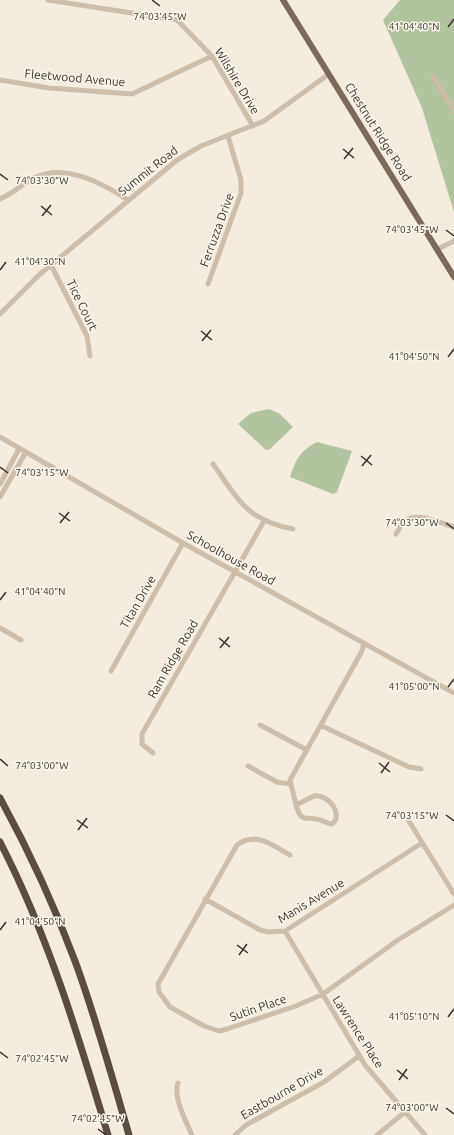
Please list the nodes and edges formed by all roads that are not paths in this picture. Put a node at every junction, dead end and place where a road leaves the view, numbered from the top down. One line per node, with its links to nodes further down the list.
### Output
1 (48, 0): 3 (street, Wilshire Drive)
2 (284, 0): 4 (main road, Chestnut Ridge Road)
3 (212, 56): 6 (street, Fleetwood Avenue); 8 (street, Wilshire Drive)
4 (329, 74): 8 (street, Summit Road); 13 (main road, Chestnut Ridge Road)
5 (433, 76): 7 (street)
6 (0, 80)
7 (454, 111)
8 (253, 126): 9 (street, Summit Road)
9 (228, 136): 11 (street, Summit Road); 16 (street, Ferruzza Drive)
10 (0, 199): 11 (street)
11 (128, 200): 14 (street, Summit Road)
12 (454, 241): 13 (street)
13 (438, 250): 15 (main road, Chestnut Ridge Road)
14 (51, 265): 17 (street, Summit Road); 18 (street, Tice Court)
15 (454, 277)
16 (208, 284)
17 (0, 314)
18 (90, 356)
19 (0, 437): 20 (street, Schoolhouse Road)
20 (19, 449): 21 (street, Schoolhouse Road); 23 (street)
21 (26, 452): 24 (street); 29 (street, Schoolhouse Road)
22 (213, 464): 25 (street)
23 (0, 484)
24 (0, 498)
25 (264, 521): 27 (street); 30 (street)
26 (454, 527): 28 (street)
27 (293, 529)
28 (396, 534)
29 (183, 543): 30 (street, Schoolhouse Road); 34 (street, Titan Drive)
30 (235, 573): 33 (street, Schoolhouse Road); 39 (street, Ram Ridge Road)
31 (0, 628): 32 (street)
32 (22, 640)
33 (364, 643): 35 (street, Schoolhouse Road); 37 (street)
34 (110, 671)
35 (454, 692)
36 (260, 725): 38 (street)
37 (322, 726): 38 (street); 41 (street)
38 (307, 750): 42 (street)
39 (153, 753)
40 (248, 766): 42 (street)
41 (421, 769)
42 (290, 784): 44 (street)
43 (0, 798): 58 (highway)
44 (296, 804): 44 (street)
45 (406, 818): 47 (street)
46 (0, 842): 57 (highway)
47 (422, 843): 49 (street); 52 (street, Manis Avenue)
48 (290, 855): 50 (street, Sutin Place)
49 (454, 894)
50 (205, 899): 52 (street, Manis Avenue); 53 (street, Sutin Place)
51 (454, 905): 53 (street, Sutin Place)
52 (285, 931): 53 (street, Lawrence Place)
53 (323, 994): 54 (street, Lawrence Place)
54 (359, 1056): 56 (street, Lawrence Place); 60 (street, Eastbourne Drive)
55 (178, 1083): 59 (street)
56 (405, 1112): 61 (street); 62 (street, Lawrence Place)
57 (108, 1135)
58 (130, 1135)
59 (192, 1135)
60 (235, 1135)
61 (377, 1135)
62 (425, 1135)

